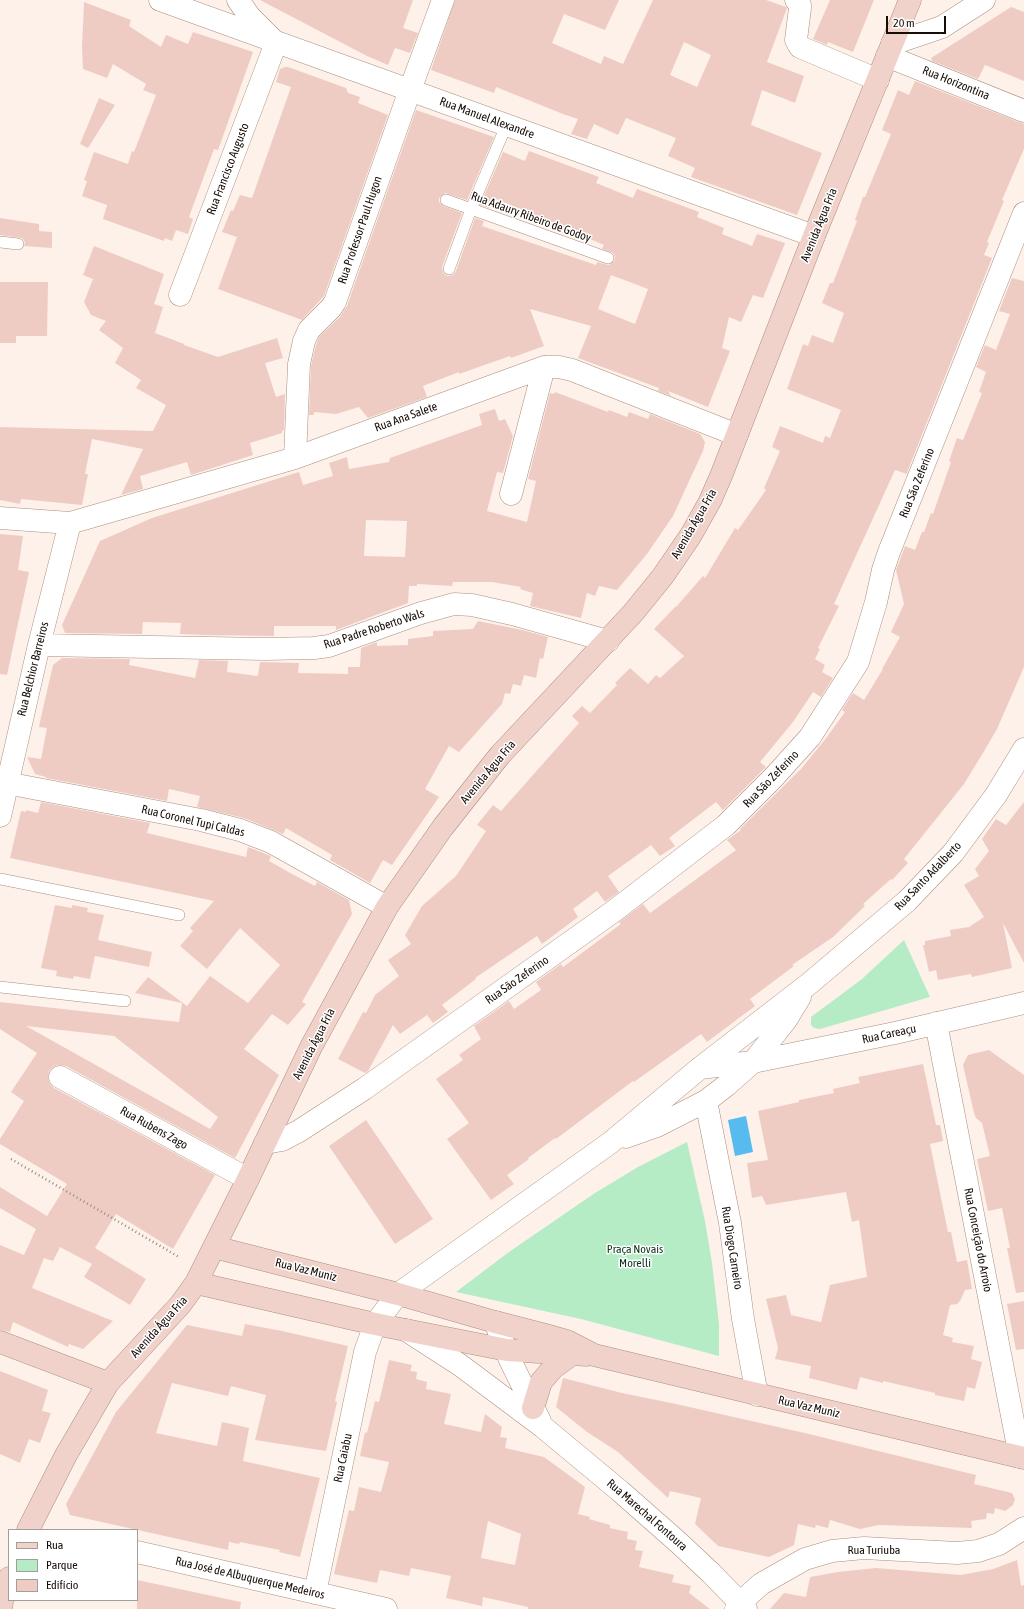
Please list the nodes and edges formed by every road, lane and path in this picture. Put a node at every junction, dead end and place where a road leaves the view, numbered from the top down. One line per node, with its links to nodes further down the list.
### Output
1 (160, 0): 7 (street, Rua Manuel Alexandre)
2 (238, 0): 7 (street)
3 (443, 0): 10 (street, Rua Professor Paul Hugon)
4 (796, 0): 9 (street)
5 (910, 0): 8 (main road, Avenida Água Fria)
6 (984, 0): 8 (street)
7 (276, 43): 10 (street, Rua Manuel Alexandre); 21 (street, Rua Francisco Augusto)
8 (890, 50): 9 (main road, Avenida Água Fria); 11 (street, Rua Horizontina)
9 (878, 80): 16 (main road, Avenida Água Fria)
10 (410, 90): 12 (street, Rua Manuel Alexandre); 24 (street, Rua Professor Paul Hugon)
11 (1024, 111)
12 (506, 126): 14 (lane); 16 (street, Rua Manuel Alexandre)
13 (446, 200): 14 (lane, Rua Adaury Ribeiro de Godoy)
14 (471, 209): 19 (lane, Rua Adaury Ribeiro de Godoy); 20 (lane)
15 (1024, 213): 45 (street, Rua São Zeferino)
16 (814, 236): 23 (main road, Avenida Água Fria)
17 (0, 242): 18 (lane)
18 (18, 244)
19 (608, 258)
20 (448, 269)
21 (180, 294)
22 (544, 367): 23 (street, Rua Ana Salete); 24 (street, Rua Ana Salete); 25 (street)
23 (738, 434): 28 (main road, Avenida Água Fria)
24 (295, 458): 27 (street, Rua Ana Salete)
25 (511, 494)
26 (0, 518): 27 (street)
27 (70, 523): 29 (street, Rua Belchior Barreiros)
28 (608, 641): 29 (street, Rua Padre Roberto Wals); 34 (main road, Avenida Água Fria)
29 (39, 645): 31 (street, Rua Belchior Barreiros)
30 (1023, 752): 36 (street, Rua Santo Adalberto)
31 (6, 783): 32 (street, Rua Belchior Barreiros); 34 (street, Rua Coronel Tupi Caldas)
32 (0, 816)
33 (0, 879): 35 (lane)
34 (386, 907): 45 (main road, Avenida Água Fria)
35 (179, 915)
36 (810, 983): 41 (street, Rua Santo Adalberto); 42 (street, Rua Santo Adalberto)
37 (0, 986): 38 (lane)
38 (125, 1000)
39 (1024, 1003): 40 (street, Rua Careaçu)
40 (936, 1024): 41 (street, Rua Careaçu); 64 (street, Rua Conceição do Arroio)
41 (753, 1062): 42 (street); 44 (street)
42 (700, 1068): 46 (street)
43 (60, 1077): 48 (street, Rua Rubens Zago)
44 (706, 1101): 46 (street); 61 (street, Rua Diogo Carneiro)
45 (265, 1142): 48 (main road, Avenida Água Fria)
46 (610, 1143): 52 (street)
47 (11, 1158): 50 (path)
48 (248, 1180): 49 (main road, Avenida Água Fria)
49 (214, 1247): 51 (main road, Avenida Água Fria); 52 (main road, Rua Vaz Muniz)
50 (179, 1257)
51 (196, 1282): 54 (main road, Rua Vaz Muniz); 60 (main road, Avenida Água Fria)
52 (398, 1294): 53 (main road, Rua Vaz Muniz); 54 (street)
53 (495, 1322): 57 (street); 59 (main road, Rua Vaz Muniz)
54 (375, 1324): 55 (main road, Rua Vaz Muniz); 68 (street, Rua Caiabu)
55 (406, 1330): 57 (main road, Rua Vaz Muniz); 63 (street, Rua Marechal Fontoura)
56 (0, 1342): 60 (main road)
57 (507, 1350): 58 (main road, Rua Vaz Muniz); 62 (street, Rua Marechal Fontoura)
58 (571, 1355): 59 (main road, Rua Vaz Muniz); 62 (main road)
59 (594, 1355): 61 (main road, Rua Vaz Muniz)
60 (108, 1383): 66 (main road, Avenida Água Fria)
61 (757, 1395): 64 (main road, Rua Vaz Muniz)
62 (533, 1408): 63 (street, Rua Marechal Fontoura)
63 (543, 1427): 69 (street, Rua Marechal Fontoura)
64 (1022, 1458)
65 (1024, 1528): 69 (street, Rua Turiuba)
66 (32, 1529)
67 (138, 1552): 68 (street, Rua José de Albuquerque Medeiros)
68 (315, 1594): 70 (street, Rua José de Albuquerque Medeiros)
69 (741, 1607)
70 (386, 1609)

